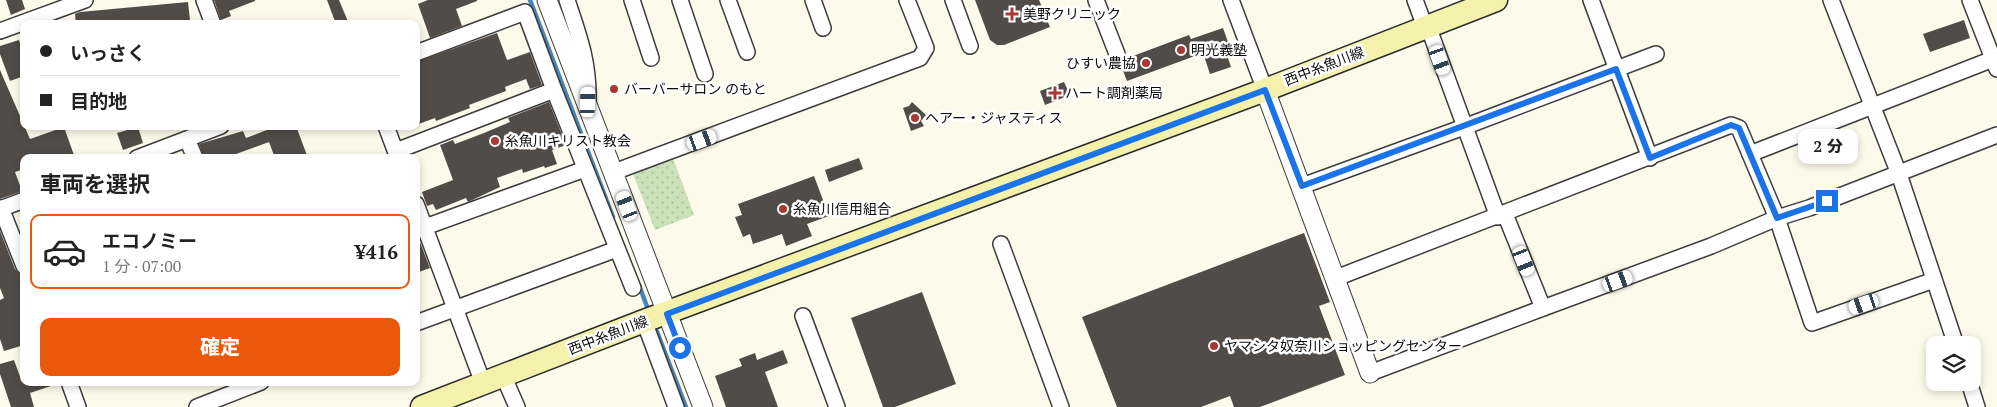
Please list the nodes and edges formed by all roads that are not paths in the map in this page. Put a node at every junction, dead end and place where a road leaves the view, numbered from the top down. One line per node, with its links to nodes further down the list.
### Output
1 (85, 0): 18 (street)
2 (204, 0): 19 (street)
3 (547, 0): 35 (street)
4 (567, 0): 35 (street)
5 (632, 0): 29 (street)
6 (680, 0): 32 (street)
7 (728, 0): 26 (street)
8 (813, 0): 22 (street)
9 (906, 0): 48 (street)
10 (953, 0): 24 (street)
11 (1096, 0): 27 (street)
12 (1231, 0): 34 (street)
13 (1415, 0): 21 (street)
14 (1496, 0): 21 (main road, 西中糸魚川線)
15 (1591, 0): 31 (street)
16 (1831, 0): 36 (street)
17 (1970, 0): 30 (street)
18 (30, 20)
19 (212, 20)
20 (20, 24): 23 (street)
21 (1426, 26): 34 (main road, 西中糸魚川線); 37 (street)
22 (823, 28)
23 (0, 31)
24 (970, 46)
25 (420, 51): 33 (street)
26 (748, 52)
27 (1117, 54)
28 (1656, 54): 31 (street)
29 (651, 58)
30 (1995, 64): 36 (street)
31 (1616, 69): 37 (street); 46 (street)
32 (705, 74)
33 (554, 90): 44 (street); 47 (street)
34 (1265, 90): 50 (street); 65 (main road, 西中糸魚川線)
35 (588, 102): 48 (street)
36 (1871, 107): 45 (street); 49 (street)
37 (1464, 127): 50 (street); 53 (street)
38 (211, 130): 41 (street)
39 (388, 130): 44 (street)
40 (1997, 136): 49 (street)
41 (187, 139): 42 (street); 43 (street)
42 (148, 154)
43 (193, 154)
44 (397, 154)
45 (1750, 154): 46 (street); 54 (street)
46 (1650, 158): 53 (street)
47 (585, 169): 56 (street); 58 (street)
48 (614, 172): 65 (street)
49 (1899, 174): 54 (street); 61 (street)
50 (1302, 186): 60 (street)
51 (20, 201): 52 (street)
52 (1, 208): 59 (street)
53 (1502, 215): 60 (street); 64 (street)
54 (1777, 218): 61 (street); 64 (street)
55 (420, 221): 56 (street)
56 (423, 233): 63 (street)
57 (1001, 244): 82 (street)
58 (617, 248): 62 (street); 63 (street)
59 (20, 256)
60 (1336, 278): 70 (street)
61 (1934, 280): 69 (street)
62 (633, 288)
63 (455, 308): 67 (street); 71 (street)
64 (1543, 308): 70 (street)
65 (667, 314): 68 (main road, 西中糸魚川線); 80 (street)
66 (803, 316): 81 (street)
67 (420, 321)
68 (644, 321): 71 (main road, 西中糸魚川線); 79 (street)
69 (1953, 336)
70 (1370, 373)
71 (493, 379): 77 (main road, 西中糸魚川線); 78 (street)
72 (70, 386): 75 (street)
73 (251, 386): 76 (street)
74 (1972, 391): 83 (street)
75 (78, 407)
76 (197, 407)
77 (422, 407)
78 (517, 407)
79 (676, 407)
80 (702, 407)
81 (837, 407)
82 (1061, 407)
83 (1977, 407)

